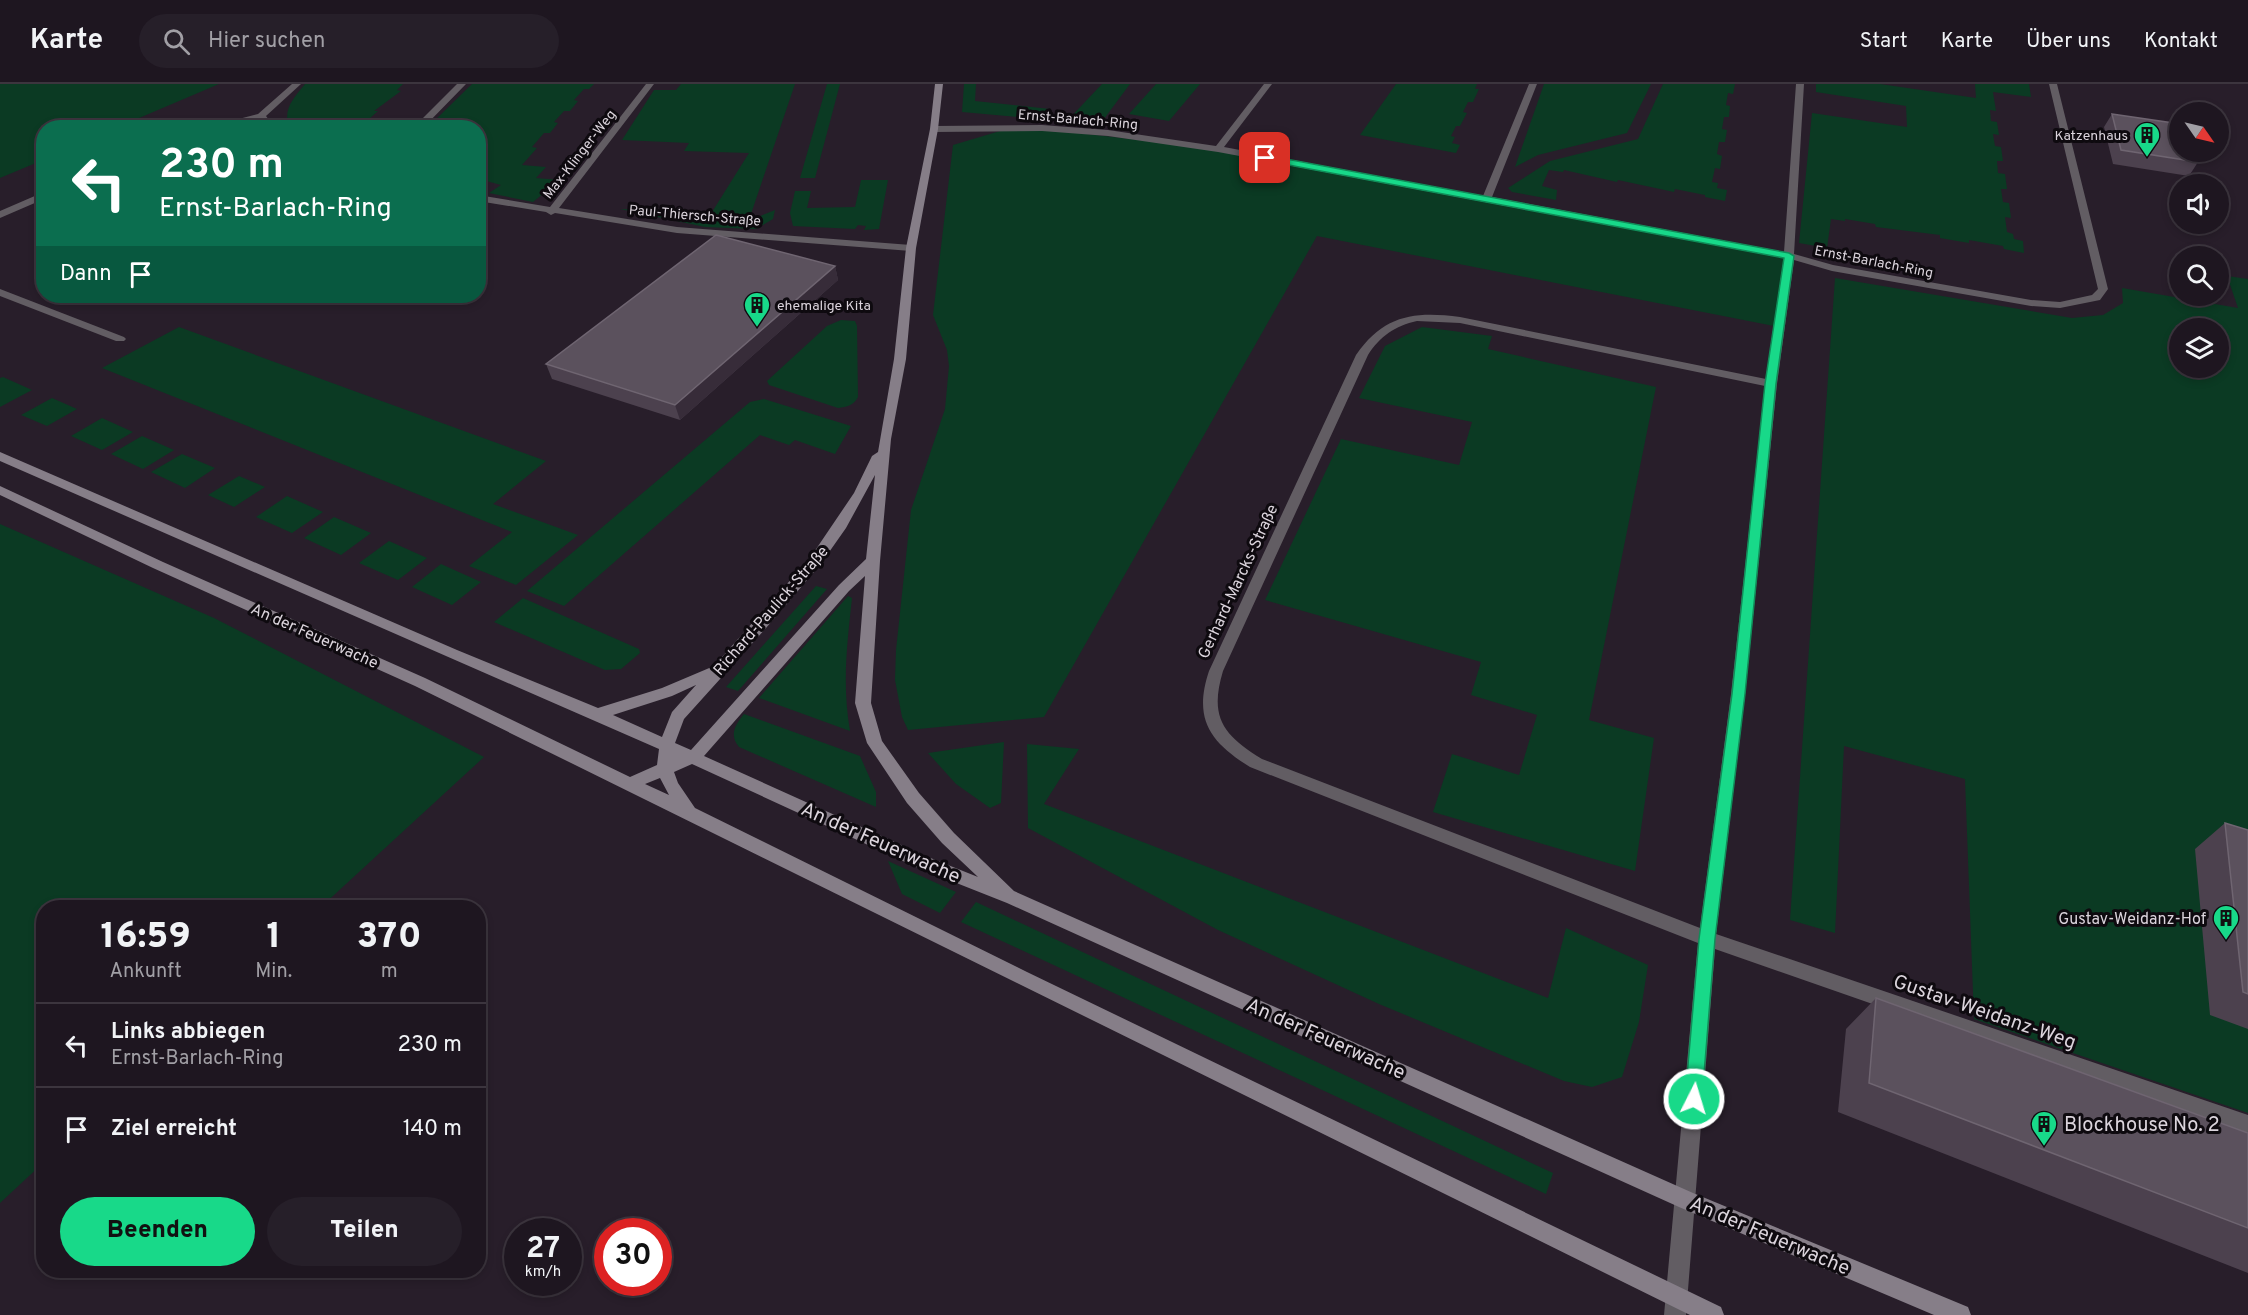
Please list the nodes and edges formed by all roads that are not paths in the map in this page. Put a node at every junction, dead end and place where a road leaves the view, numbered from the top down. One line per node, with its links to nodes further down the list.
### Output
1 (297, 84): 9 (street)
2 (462, 84): 12 (street)
3 (650, 84): 18 (street, Max-Klinger-Weg)
4 (939, 84): 13 (street, Richard-Paulick-Straße)
5 (1268, 84): 14 (street)
6 (1533, 84): 16 (street)
7 (1800, 84): 21 (street)
8 (2053, 84): 21 (street, Ernst-Barlach-Ring)
9 (261, 116): 10 (street); 11 (street)
10 (243, 120)
11 (264, 120)
12 (425, 120)
13 (934, 129): 14 (street, Ernst-Barlach-Ring); 20 (street, Richard-Paulick-Straße)
14 (1218, 149): 16 (street, Ernst-Barlach-Ring)
15 (36, 199): 19 (street)
16 (1486, 199): 21 (street, Ernst-Barlach-Ring)
17 (486, 200): 18 (street, Paul-Thiersch-Straße)
18 (551, 212): 20 (street, Paul-Thiersch-Straße)
19 (0, 215)
20 (911, 248): 25 (street, Richard-Paulick-Straße)
21 (1789, 256): 24 (street)
22 (0, 292): 23 (street)
23 (120, 339)
24 (1771, 384): 37 (street); 37 (street, Gerhard-Marcks-Straße)
25 (885, 439): 28 (street, Richard-Paulick-Straße); 29 (street, Richard-Paulick-Straße)
26 (0, 456): 30 (street, An der Feuerwache)
27 (0, 490): 34 (street, An der Feuerwache)
28 (873, 561): 32 (street); 36 (street, Richard-Paulick-Straße)
29 (719, 668): 30 (street); 31 (street, Richard-Paulick-Straße)
30 (597, 714): 31 (street, An der Feuerwache)
31 (665, 746): 32 (street, An der Feuerwache); 33 (street, An der Feuerwache)
32 (694, 758): 33 (street); 36 (street, An der Feuerwache)
33 (666, 770): 34 (street); 35 (street, An der Feuerwache)
34 (628, 784): 35 (street, An der Feuerwache)
35 (692, 814): 40 (street, An der Feuerwache)
36 (1013, 898): 39 (street, An der Feuerwache)
37 (1707, 939): 38 (street, Gustav-Weidanz-Weg); 39 (street)
38 (2248, 1125)
39 (1686, 1200): 40 (street); 42 (street, An der Feuerwache)
40 (1676, 1306): 41 (street, An der Feuerwache)
41 (1713, 1315)
42 (1960, 1315)

